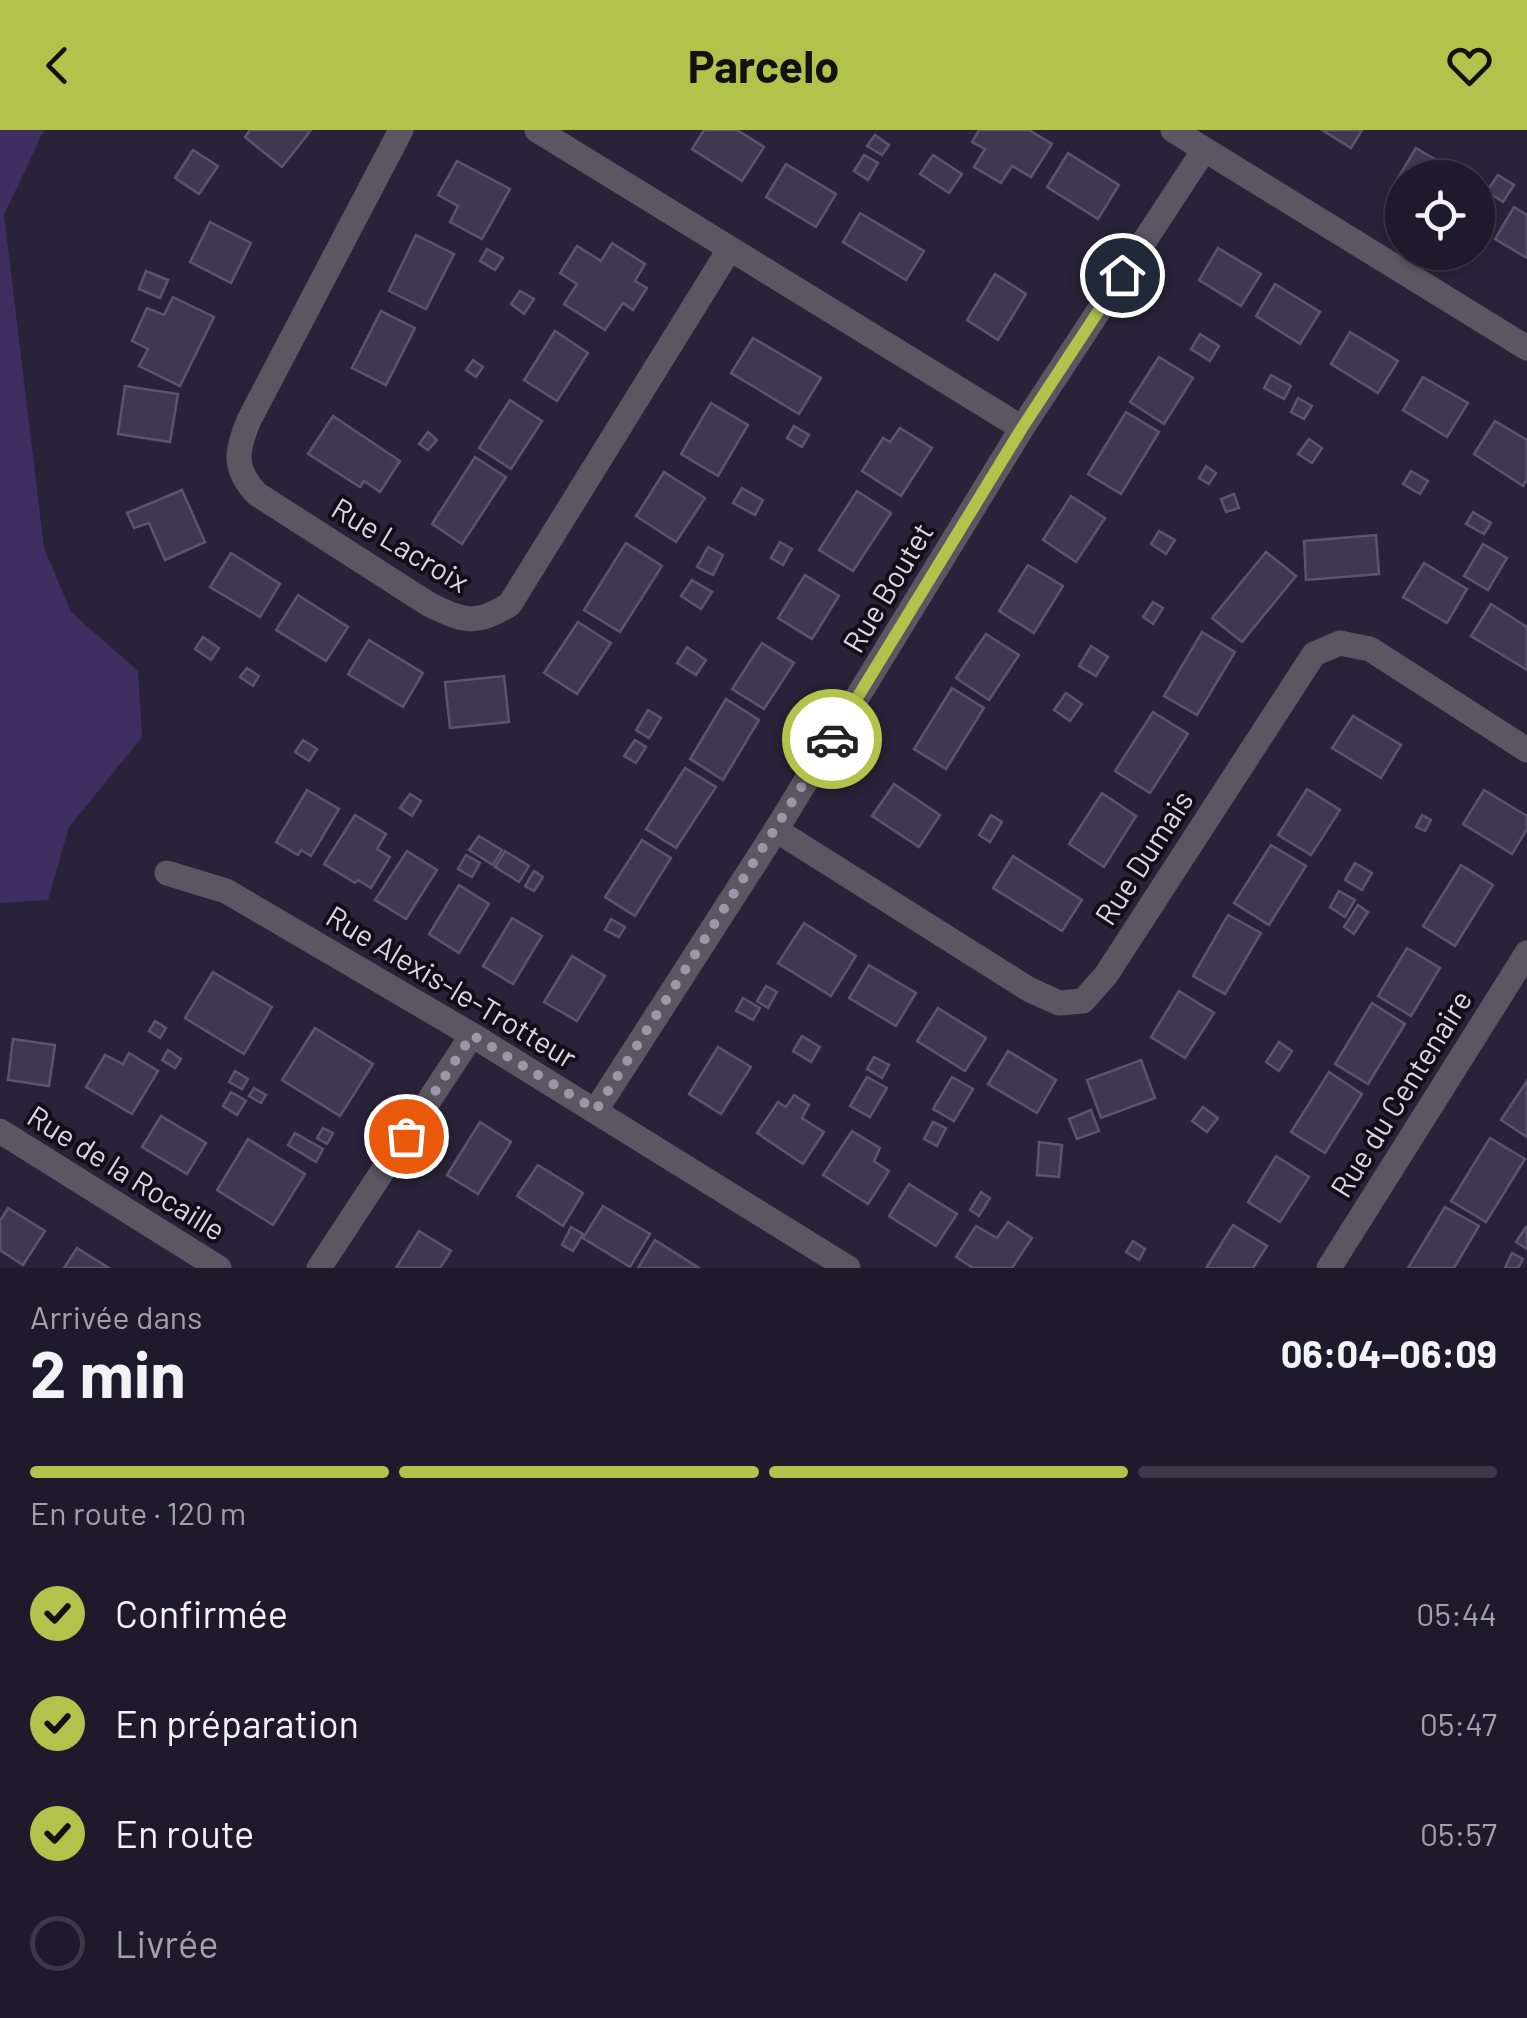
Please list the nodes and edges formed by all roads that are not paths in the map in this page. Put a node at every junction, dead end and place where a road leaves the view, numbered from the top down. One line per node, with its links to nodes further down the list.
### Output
1 (401, 130): 5 (street, Rue Lacroix)
2 (537, 130): 5 (street)
3 (1173, 130): 4 (street)
4 (1204, 150): 6 (street); 7 (street, Rue Boutet)
5 (728, 250): 7 (street)
6 (1527, 348)
7 (1022, 428): 9 (street, Rue Boutet)
8 (1527, 750): 9 (street, Rue Dumais)
9 (776, 830): 13 (street, Rue Boutet)
10 (167, 873): 12 (street, Rue Alexis-le-Trotteur)
11 (1527, 953): 18 (street, Rue du Centenaire)
12 (472, 1035): 13 (street, Rue Alexis-le-Trotteur); 16 (street)
13 (596, 1110): 17 (street, Rue Alexis-le-Trotteur)
14 (0, 1131): 15 (street, Rue de la Rocaille)
15 (220, 1268)
16 (320, 1268)
17 (848, 1268)
18 (1329, 1268)

